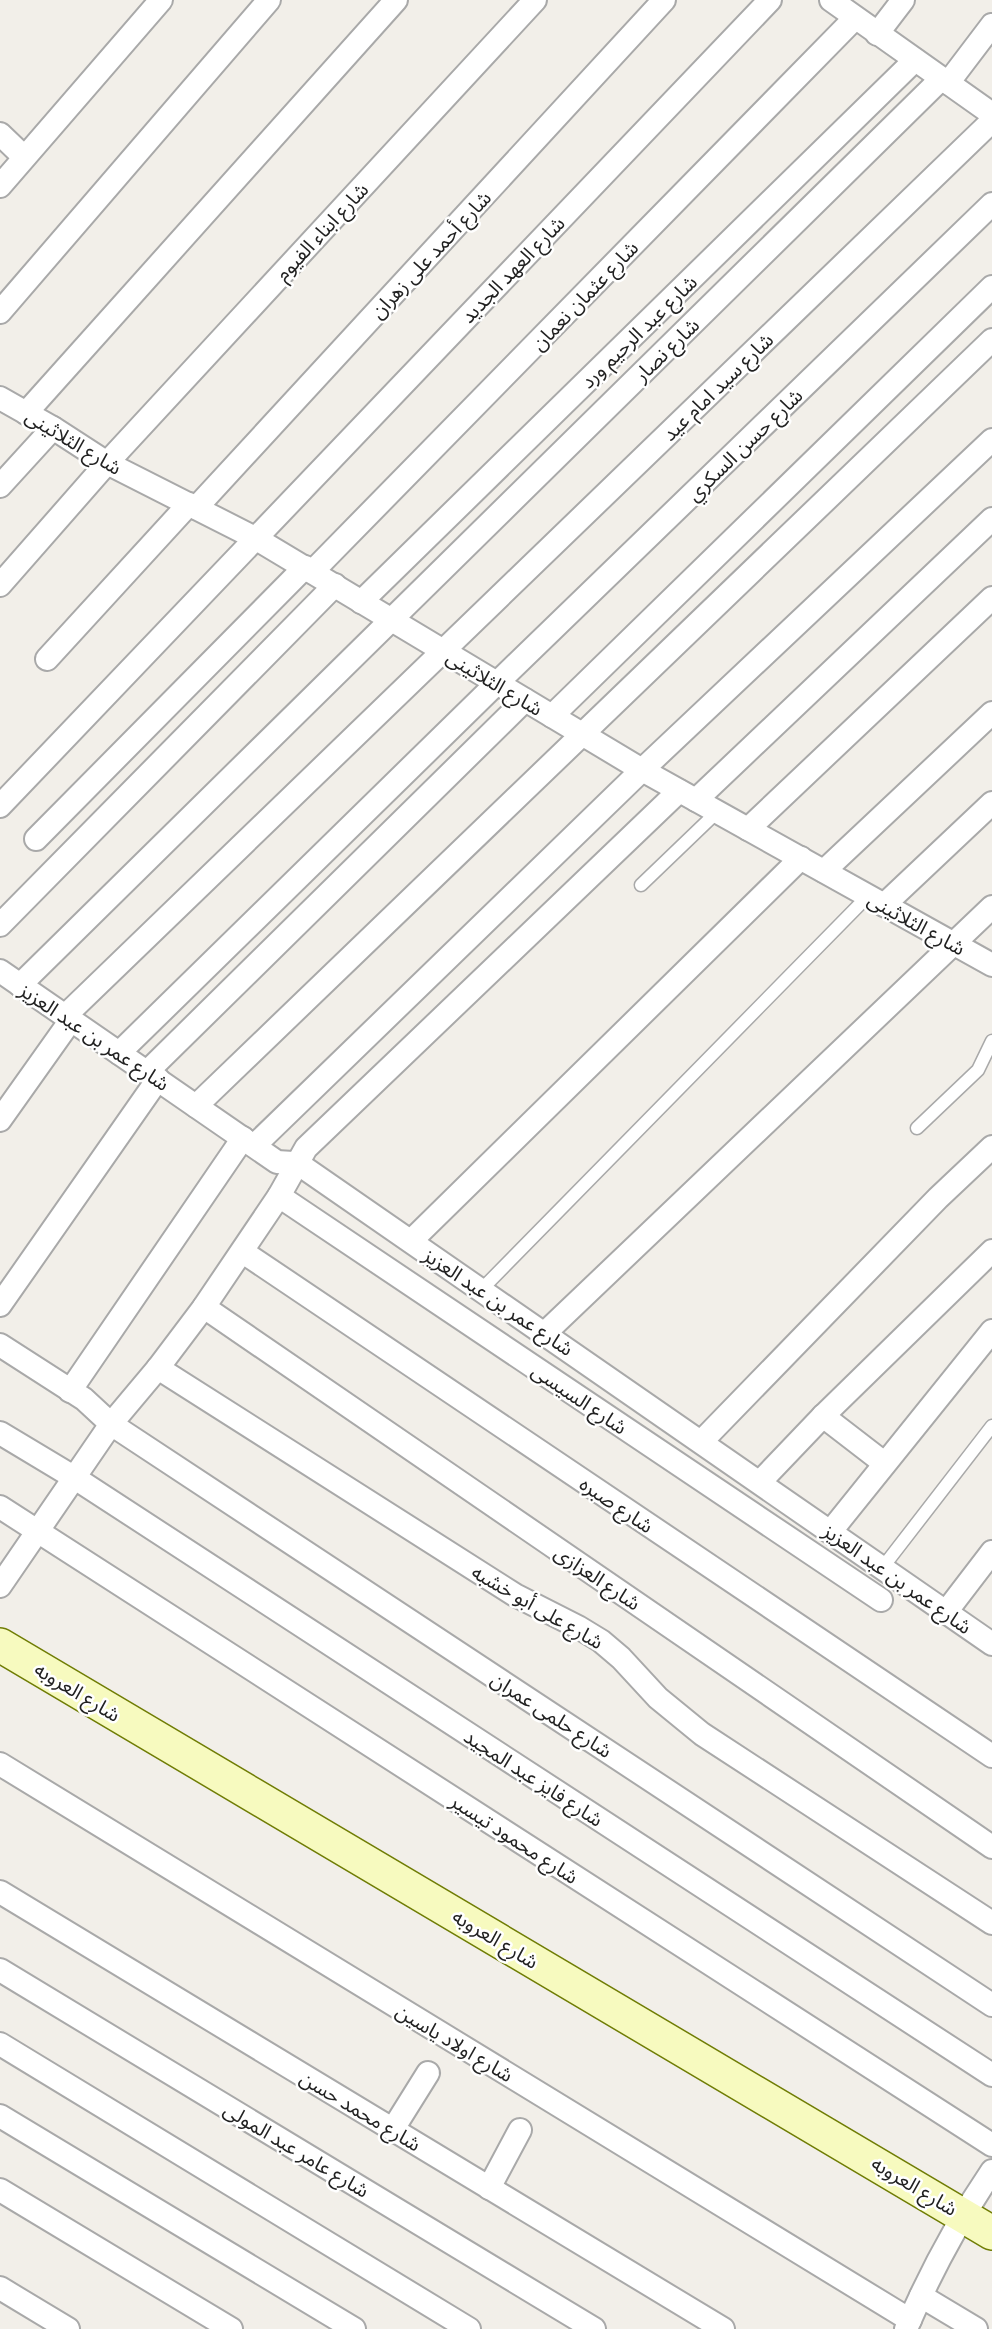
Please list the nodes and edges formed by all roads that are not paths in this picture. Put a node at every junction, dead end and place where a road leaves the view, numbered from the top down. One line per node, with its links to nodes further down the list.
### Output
1 (161, 0): 17 (street)
2 (269, 0): 21 (street)
3 (396, 0): 24 (street)
4 (535, 0): 27 (street, شارع ابناء الفيوم)
5 (664, 0): 29 (street, شارع أحمد على زهران)
6 (770, 0): 31 (street, شارع العهد الجديد)
7 (831, 0): 9 (street)
8 (903, 0): 11 (street)
9 (855, 18): 11 (street); 32 (street, شارع عثمان نعمان)
10 (992, 25): 13 (street, شارع نصار)
11 (877, 34): 12 (street)
12 (915, 60): 13 (street); 36 (street, شارع عبد الرحيم ورد)
13 (945, 81): 14 (street); 37 (street, شارع نصار)
14 (992, 114)
15 (992, 121): 38 (street, شارع سيد امام عيد)
16 (0, 134): 17 (street)
17 (24, 157): 18 (street)
18 (0, 186)
19 (992, 204): 40 (street, شارع حسن السكري)
20 (992, 287): 43 (street)
21 (0, 312)
22 (992, 340): 44 (street)
23 (0, 398): 24 (street, شارع الثلاثينى)
24 (26, 413): 25 (street, شارع الثلاثينى)
25 (53, 428): 27 (street, شارع الثلاثينى); 28 (street)
26 (992, 440): 45 (street)
27 (106, 463): 29 (street, شارع الثلاثينى); 33 (street, شارع ابناء الفيوم)
28 (0, 486)
29 (193, 506): 31 (street, شارع الثلاثينى); 39 (street, شارع أحمد على زهران)
30 (992, 519): 46 (street)
31 (255, 538): 32 (street, شارع الثلاثينى); 48 (street, شارع العهد الجديد)
32 (308, 570): 34 (street, شارع الثلاثينى); 51 (street, شارع عثمان نعمان)
33 (0, 585)
34 (335, 585): 36 (street, شارع الثلاثينى); 57 (street)
35 (992, 598): 50 (street)
36 (361, 602): 37 (street, شارع الثلاثينى)
37 (390, 619): 38 (street, شارع الثلاثينى); 61 (street, شارع نصار)
38 (443, 651): 40 (street, شارع الثلاثينى); 62 (street, شارع سيد امام عيد)
39 (47, 659)
40 (497, 683): 41 (street, شارع الثلاثينى); 64 (street, شارع حسن السكري)
41 (525, 700): 43 (street, شارع الثلاثينى); 65 (street)
42 (992, 713): 53 (street)
43 (552, 716): 44 (street, شارع الثلاثينى)
44 (583, 735): 45 (street, شارع الثلاثينى); 66 (street)
45 (642, 770): 46 (street, شارع الثلاثينى); 69 (street)
46 (688, 795): 49 (street, شارع الثلاثينى); 71 (street)
47 (992, 803): 55 (street)
48 (0, 806)
49 (717, 812): 50 (street, شارع الثلاثينى); 54 (lane)
50 (748, 829): 52 (street, شارع الثلاثينى)
51 (36, 839)
52 (801, 858): 53 (street, شارع الثلاثينى); 73 (street)
53 (824, 872): 55 (street, شارع الثلاثينى)
54 (641, 885)
55 (876, 900): 58 (street, شارع الثلاثينى); 76 (lane)
56 (992, 907): 58 (street)
57 (0, 925)
58 (954, 944): 59 (street, شارع الثلاثينى); 80 (street)
59 (992, 965)
60 (0, 971): 61 (street, شارع عمر بن عبد العزيز)
61 (20, 985): 62 (street, شارع عمر بن عبد العزيز)
62 (68, 1018): 64 (street, شارع عمر بن عبد العزيز); 67 (street, شارع سيد امام عيد)
63 (992, 1041): 68 (lane)
64 (119, 1053): 65 (street, شارع عمر بن عبد العزيز)
65 (153, 1076): 66 (street, شارع عمر بن عبد العزيز); 77 (street)
66 (196, 1106): 69 (street, شارع عمر بن عبد العزيز)
67 (0, 1120)
68 (917, 1128)
69 (249, 1142): 71 (street, شارع عمر بن عبد العزيز); 83 (street)
70 (992, 1147): 88 (street)
71 (298, 1164): 72 (street); 73 (street, شارع عمر بن عبد العزيز)
72 (279, 1196): 74 (street); 98 (street, شارع السيسى)
73 (411, 1241): 76 (street, شارع عمر بن عبد العزيز)
74 (243, 1252): 78 (street); 102 (street, شارع صبره)
75 (989, 1259): 84 (street)
76 (482, 1290): 80 (street, شارع عمر بن عبد العزيز)
77 (0, 1305)
78 (204, 1307): 82 (street); 104 (street, شارع العزازى)
79 (992, 1331): 89 (street)
80 (544, 1333): 88 (street, شارع عمر بن عبد العزيز)
81 (0, 1345): 83 (street, شارع حلمى عمران)
82 (158, 1368): 85 (street); 106 (street, شارع على أبو خشبه)
83 (70, 1391): 85 (street, شارع حلمى عمران)
84 (823, 1416): 89 (street); 91 (street)
85 (111, 1424): 90 (street); 108 (street, شارع حلمى عمران)
86 (992, 1426): 96 (lane)
87 (0, 1433): 90 (street, شارع فايز عبد المجيد)
88 (702, 1441): 91 (street, شارع عمر بن عبد العزيز)
89 (884, 1463): 94 (street)
90 (75, 1478): 93 (street); 111 (street, شارع فايز عبد المجيد)
91 (760, 1482): 94 (street, شارع عمر بن عبد العزيز)
92 (0, 1507): 93 (street, شارع محمود تيسير)
93 (38, 1531): 97 (street); 115 (street, شارع محمود تيسير)
94 (831, 1531): 96 (street, شارع عمر بن عبد العزيز)
95 (992, 1552): 99 (street)
96 (883, 1568): 99 (street, شارع عمر بن عبد العزيز)
97 (0, 1586)
98 (881, 1600)
99 (946, 1612): 100 (street, شارع عمر بن عبد العزيز)
100 (992, 1644)
101 (0, 1645): 119 (street, شارع العروبه)
102 (992, 1756)
103 (0, 1764): 123 (street, شارع اولاد ياسين)
104 (992, 1847)
105 (0, 1892): 113 (street, شارع محمد حسن)
106 (992, 1923)
107 (0, 1970): 128 (street, شارع عامر عبد المولى)
108 (992, 2005)
109 (0, 2044): 127 (street)
110 (428, 2073): 113 (street)
111 (992, 2075)
112 (0, 2116): 126 (street)
113 (393, 2129): 117 (street, شارع محمد حسن)
114 (520, 2130): 117 (street)
115 (992, 2145)
116 (992, 2171): 119 (street)
117 (489, 2187): 129 (street, شارع محمد حسن)
118 (0, 2190): 125 (street)
119 (963, 2214): 120 (street, شارع العروبه); 122 (street)
120 (992, 2233)
121 (0, 2288): 124 (street)
122 (921, 2296): 123 (street); 130 (street)
123 (908, 2324)
124 (66, 2328)
125 (231, 2329)
126 (354, 2329)
127 (468, 2329)
128 (594, 2329)
129 (723, 2329)
130 (976, 2329)

